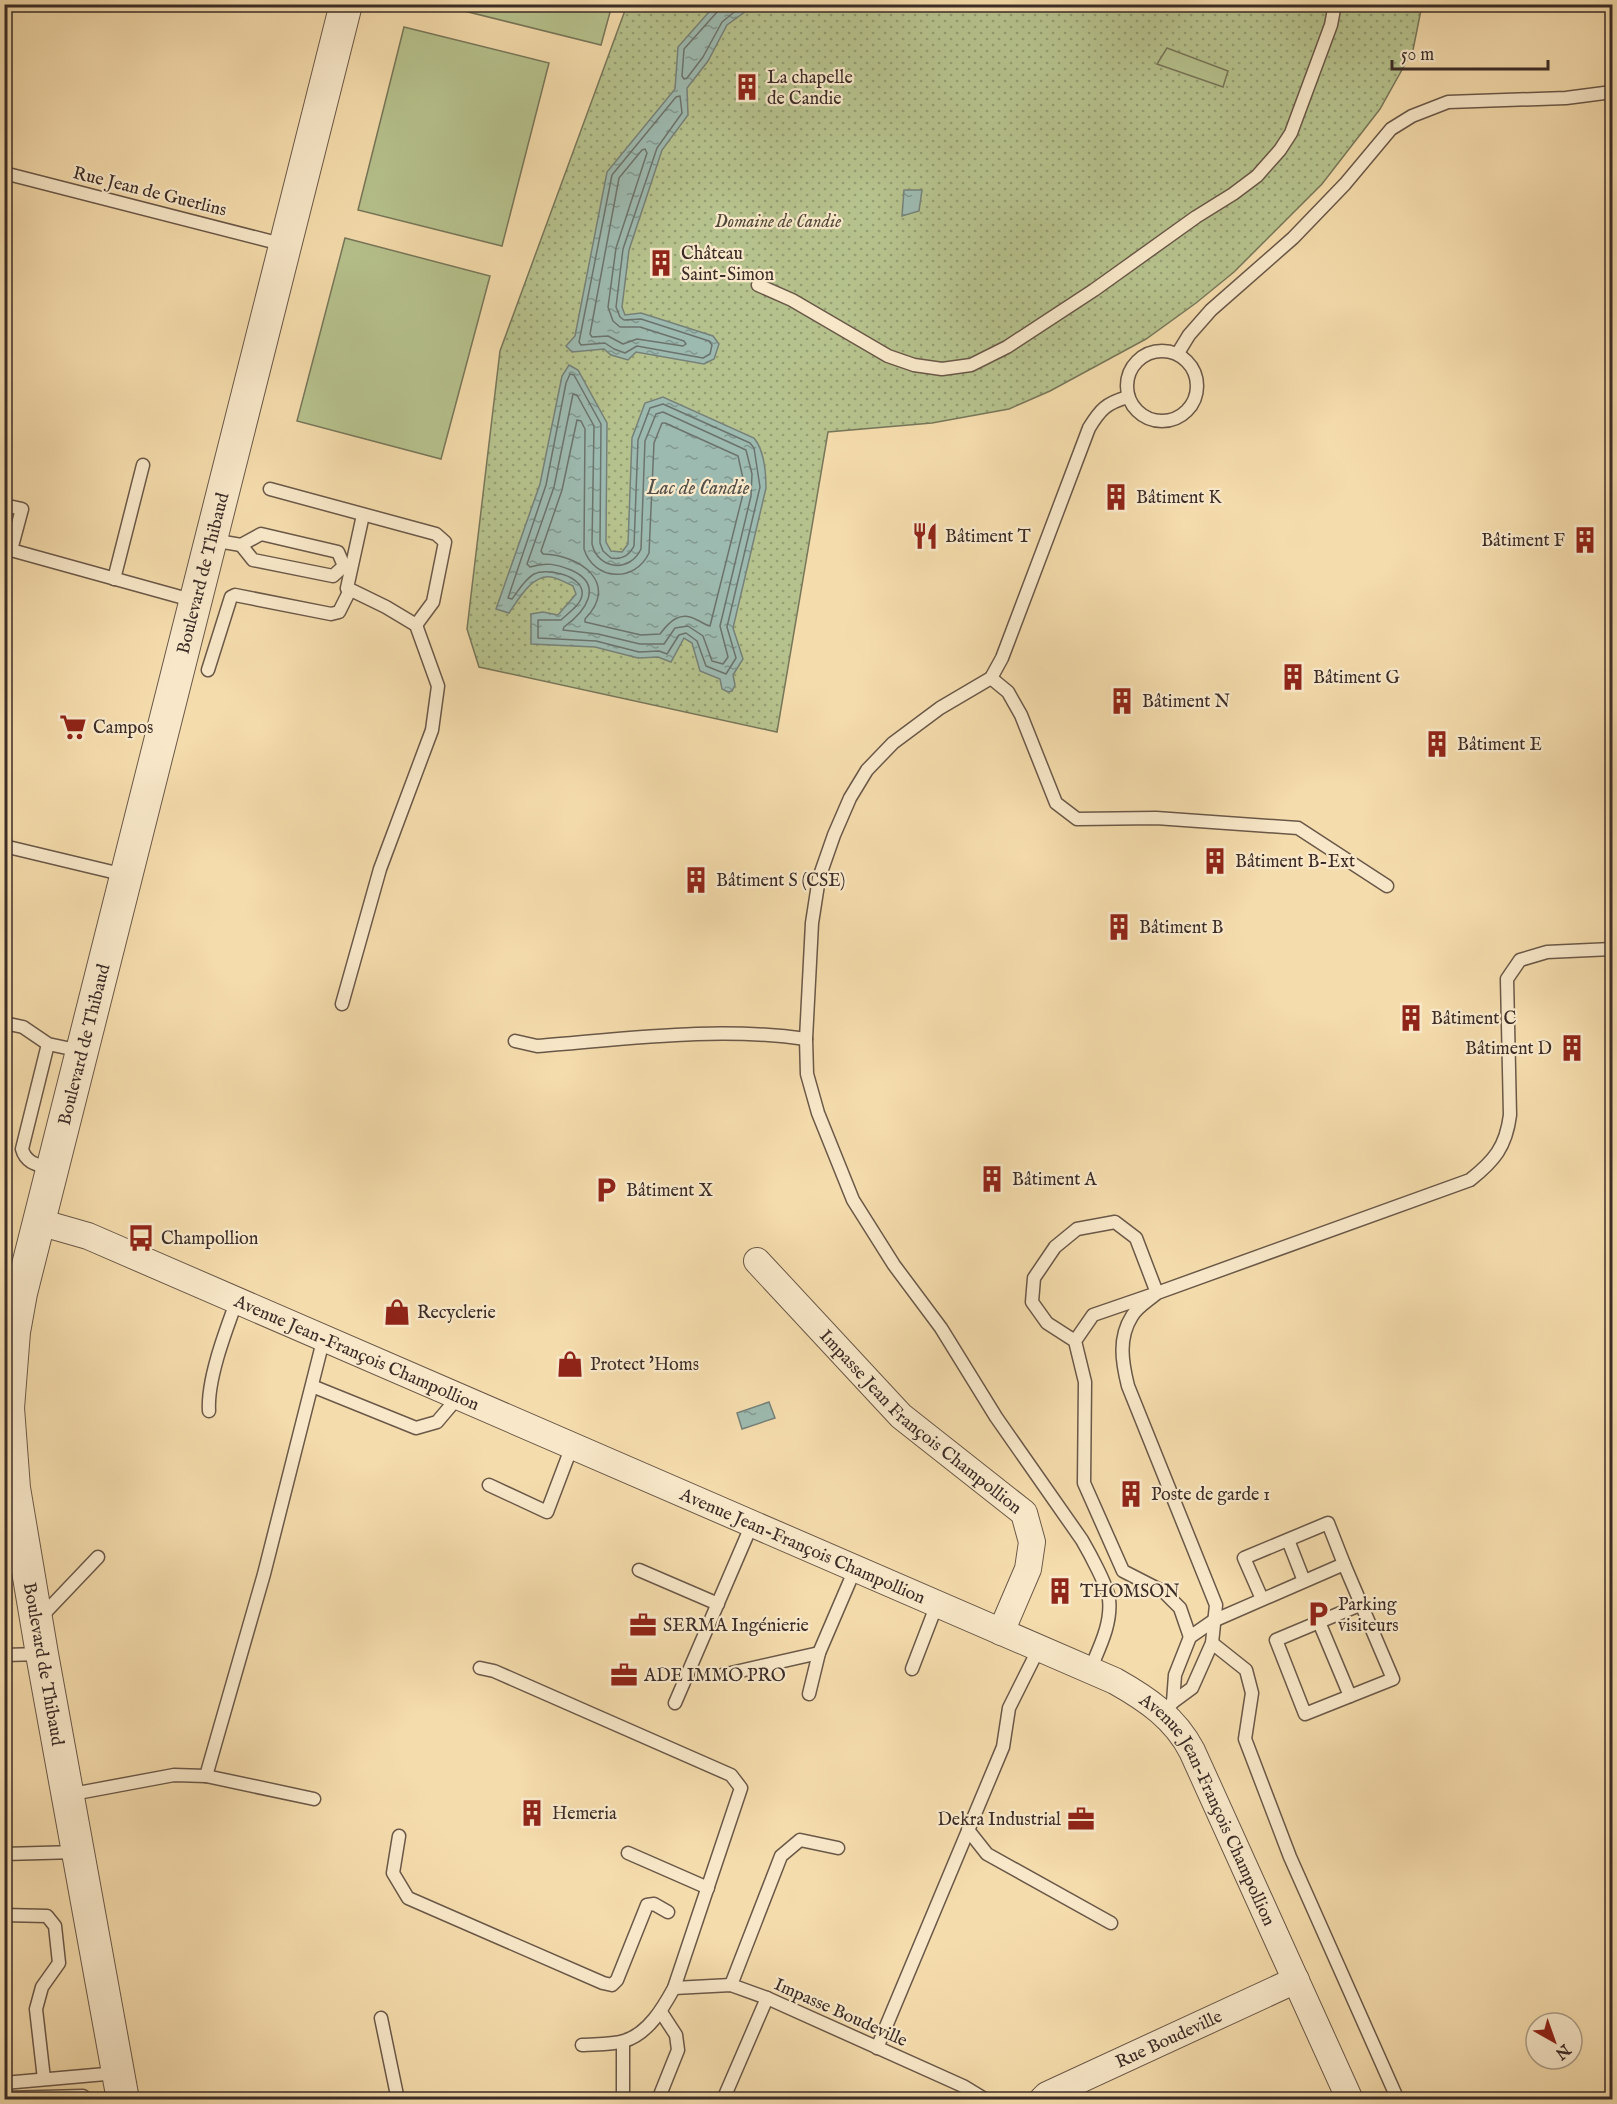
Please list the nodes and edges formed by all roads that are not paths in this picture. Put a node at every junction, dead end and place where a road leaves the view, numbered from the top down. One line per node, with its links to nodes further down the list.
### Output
1 (346, 4): 5 (street, Boulevard de Thibaud)
2 (1335, 4): 6 (lane)
3 (1612, 92): 7 (lane)
4 (4, 173): 5 (lane, Rue Jean de Guerlins)
5 (286, 245): 13 (street, Boulevard de Thibaud)
6 (758, 285)
7 (1178, 353): 8 (lane); 8 (lane)
8 (1128, 397): 20 (lane)
9 (143, 465): 15 (lane)
10 (270, 489): 12 (lane)
11 (4, 505): 15 (lane)
12 (363, 514): 14 (lane); 18 (lane)
13 (226, 542): 14 (lane); 14 (lane); 17 (street, Boulevard de Thibaud)
14 (348, 567): 16 (lane)
15 (114, 579): 17 (lane)
16 (350, 590): 18 (lane); 19 (lane)
17 (196, 602): 22 (street, Boulevard de Thibaud)
18 (416, 626): 25 (lane)
19 (208, 670)
20 (990, 678): 23 (lane); 27 (lane)
21 (4, 846): 22 (lane)
22 (126, 876): 30 (street, Boulevard de Thibaud)
23 (1387, 886)
24 (1612, 949): 34 (lane)
25 (342, 1004)
26 (4, 1023): 29 (lane)
27 (806, 1039): 28 (lane); 67 (lane)
28 (515, 1041)
29 (48, 1044): 30 (lane); 31 (lane)
30 (82, 1051): 31 (street, Boulevard de Thibaud)
31 (52, 1169): 32 (street, Boulevard de Thibaud)
32 (39, 1222): 35 (street, Avenue Jean-François Champollion); 40 (street, Boulevard de Thibaud)
33 (757, 1261): 58 (street, Impasse Jean François Champollion)
34 (1157, 1293): 37 (lane); 37 (lane); 55 (lane)
35 (237, 1300): 36 (street, Avenue Jean-François Champollion); 41 (lane)
36 (324, 1337): 38 (lane); 39 (street, Avenue Jean-François Champollion)
37 (1075, 1341): 59 (lane)
38 (312, 1386): 39 (lane); 73 (lane)
39 (459, 1396): 42 (street, Avenue Jean-François Champollion)
40 (6, 1408): 56 (street, Boulevard de Thibaud)
41 (209, 1411)
42 (572, 1446): 43 (lane); 44 (street, Avenue Jean-François Champollion)
43 (489, 1485)
44 (752, 1524): 48 (street, Avenue Jean-François Champollion); 52 (lane)
45 (1288, 1540): 47 (lane); 50 (lane); 51 (lane)
46 (98, 1557): 56 (lane)
47 (1344, 1564): 50 (lane); 54 (lane)
48 (855, 1569): 53 (street, Avenue Jean-François Champollion); 62 (lane)
49 (639, 1570): 52 (lane)
50 (1304, 1581): 51 (lane)
51 (1262, 1599): 55 (lane)
52 (718, 1604): 71 (lane)
53 (937, 1604): 58 (street, Avenue Jean-François Champollion); 66 (lane)
54 (1362, 1604): 57 (lane); 70 (lane)
55 (1213, 1621): 59 (lane); 60 (lane)
56 (36, 1622): 63 (street, Boulevard de Thibaud)
57 (1319, 1622): 70 (lane); 70 (lane)
58 (1001, 1632): 61 (street, Avenue Jean-François Champollion)
59 (1190, 1637): 72 (lane)
60 (1212, 1643): 72 (lane); 107 (lane)
61 (1039, 1648): 67 (street, Avenue Jean-François Champollion); 76 (lane)
62 (819, 1653): 68 (lane); 69 (lane)
63 (42, 1654): 64 (lane); 74 (street, Boulevard de Thibaud)
64 (4, 1655)
65 (480, 1668): 82 (lane)
66 (912, 1669)
67 (1090, 1670): 72 (street, Avenue Jean-François Champollion)
68 (722, 1675)
69 (810, 1694)
70 (1350, 1696)
71 (675, 1703)
72 (1168, 1707): 86 (street, Avenue Jean-François Champollion)
73 (206, 1776): 74 (lane); 75 (lane)
74 (67, 1795): 79 (street, Boulevard de Thibaud)
75 (314, 1799)
76 (968, 1830): 85 (lane); 94 (lane)
77 (399, 1836): 83 (lane)
78 (838, 1848): 87 (lane)
79 (78, 1852): 81 (lane); 97 (street, Boulevard de Thibaud)
80 (628, 1853): 82 (lane)
81 (4, 1854)
82 (708, 1888): 88 (lane)
83 (668, 1912)
84 (4, 1915): 95 (lane)
85 (1111, 1923)
86 (1296, 1980): 99 (street, Rue Boudeville); 106 (street, Avenue Jean-François Champollion)
87 (731, 1985): 88 (lane, Impasse Boudeville); 89 (lane, Impasse Boudeville)
88 (674, 1988): 90 (lane)
89 (767, 1998): 94 (lane, Impasse Boudeville); 104 (lane)
90 (661, 2012): 92 (lane); 103 (lane)
91 (381, 2018): 101 (lane)
92 (623, 2042): 93 (lane); 102 (lane)
93 (582, 2045)
94 (877, 2048): 105 (lane, Impasse Boudeville)
95 (44, 2079): 96 (lane); 97 (lane)
96 (4, 2083)
97 (121, 2086)
98 (4, 2098): 100 (lane)
99 (1046, 2098)
100 (87, 2100)
101 (398, 2100)
102 (623, 2100)
103 (658, 2100)
104 (723, 2100)
105 (986, 2100)
106 (1350, 2100)
107 (1398, 2100)

